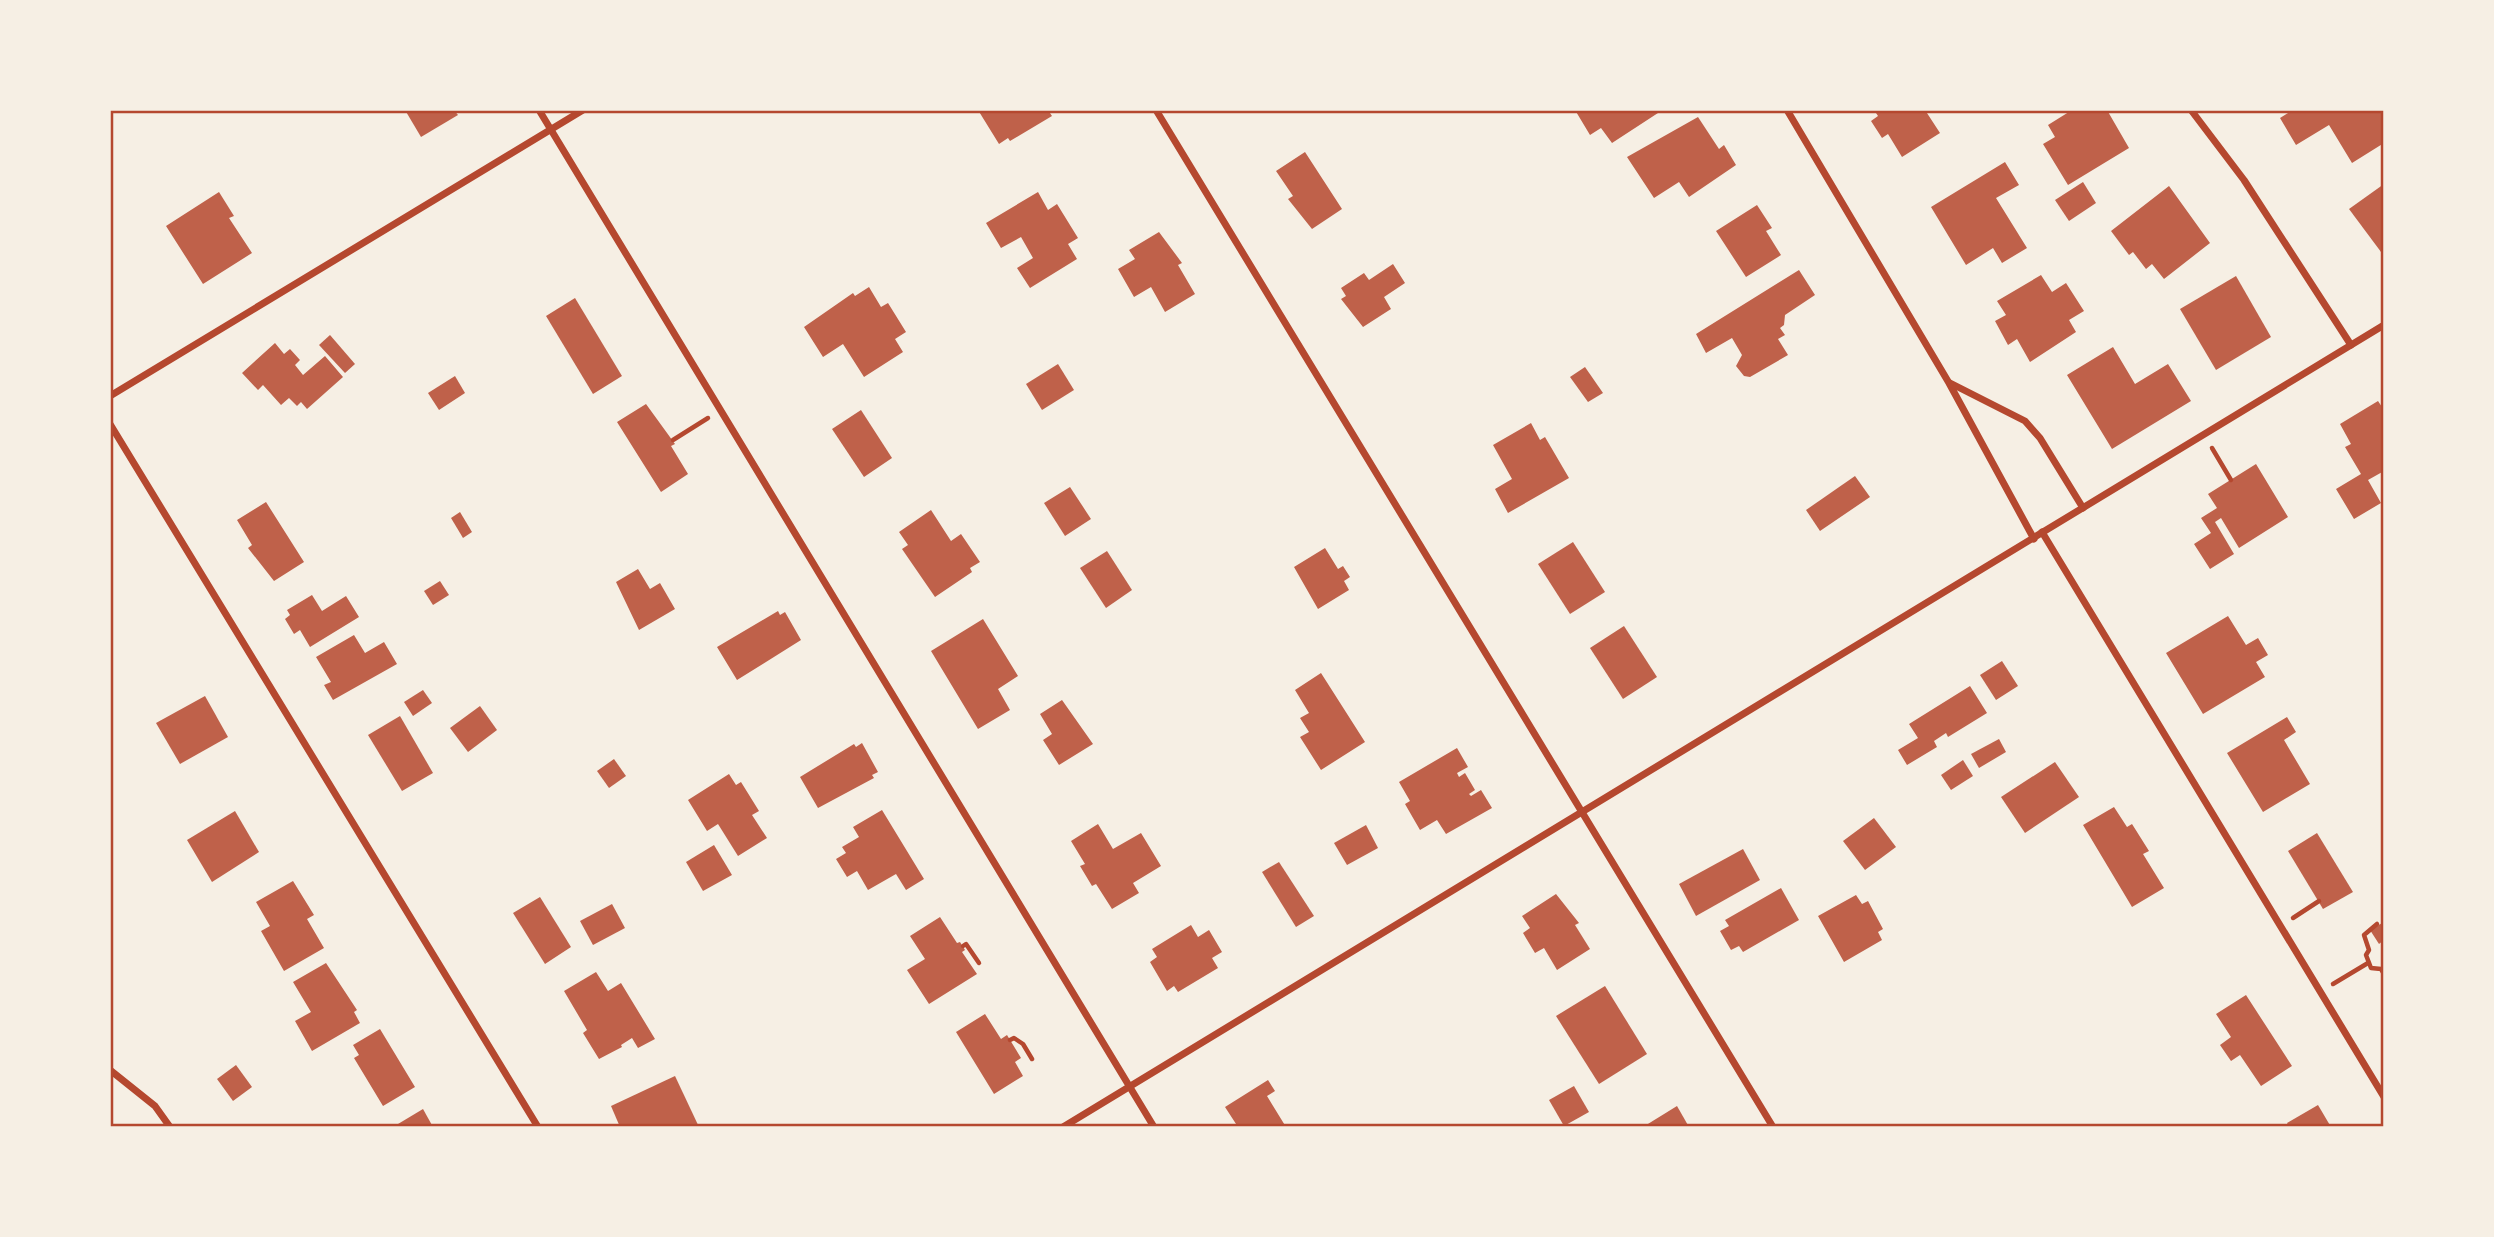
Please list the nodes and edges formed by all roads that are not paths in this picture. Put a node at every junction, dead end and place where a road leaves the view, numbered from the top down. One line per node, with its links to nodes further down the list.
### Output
1 (539, 110): 6 (street)
2 (583, 110): 6 (street)
3 (1156, 110): 15 (street)
4 (1787, 110): 9 (street)
5 (2191, 110): 8 (street)
6 (551, 130): 10 (street); 17 (street)
7 (2384, 325): 8 (street)
8 (2351, 345): 12 (street)
9 (1949, 383): 12 (street); 14 (street)
10 (110, 396)
11 (110, 424): 20 (street)
12 (2083, 508): 13 (street)
13 (2042, 533): 14 (street); 18 (street)
14 (2034, 539): 15 (street)
15 (1582, 812): 17 (street); 23 (street)
16 (110, 1070): 19 (street)
17 (1129, 1086): 21 (street); 22 (street)
18 (2384, 1097)
19 (170, 1127)
20 (538, 1127)
21 (1063, 1127)
22 (1154, 1127)
23 (1773, 1127)

